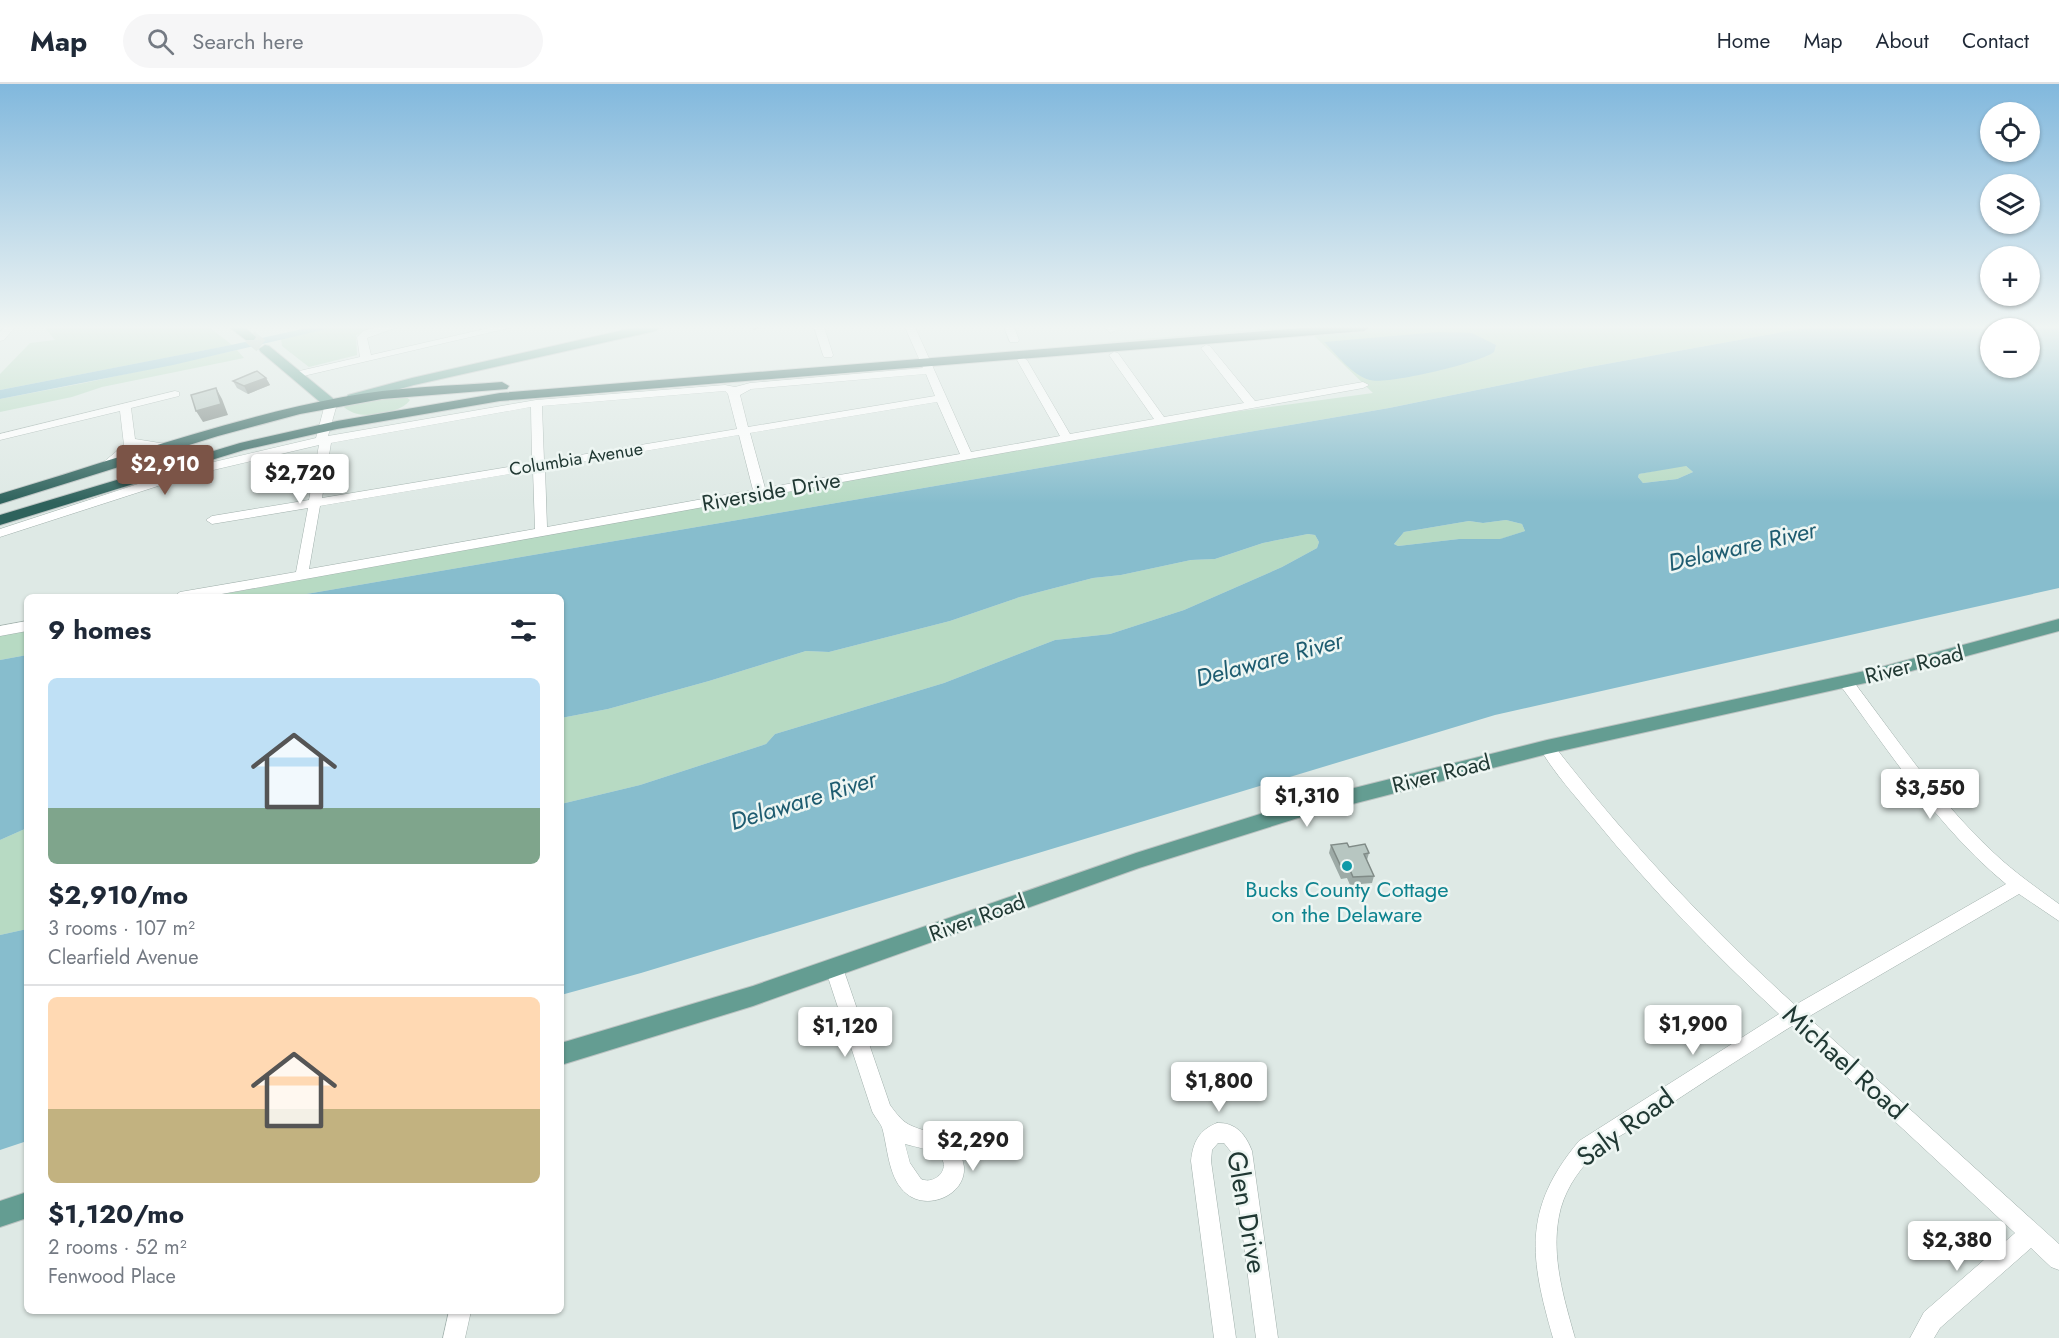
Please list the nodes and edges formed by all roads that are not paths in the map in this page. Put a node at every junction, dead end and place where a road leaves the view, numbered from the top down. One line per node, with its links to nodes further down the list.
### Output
1 (315, 386): 17 (main road)
2 (396, 386): 17 (main road)
3 (460, 386): 12 (main road)
4 (513, 386): 12 (highway)
5 (634, 386): 22 (highway)
6 (753, 386): 15 (street)
7 (935, 386): 16 (street)
8 (1037, 386): 28 (street)
9 (1136, 386): 24 (street)
10 (1236, 386): 19 (street)
11 (1360, 386): 19 (street, Riverside Drive)
12 (452, 389): 13 (highway); 21 (highway)
13 (404, 393): 17 (highway); 21 (highway)
14 (175, 394): 20 (street)
15 (734, 394): 18 (street); 25 (street)
16 (941, 398): 25 (street, Columbia Avenue); 31 (street)
17 (337, 402): 23 (highway); 26 (street); 30 (highway)
18 (536, 403): 26 (street); 32 (street)
19 (1252, 405): 24 (street, Riverside Drive)
20 (125, 406): 27 (street); 29 (street)
21 (414, 407): 22 (highway)
22 (389, 415): 23 (highway)
23 (364, 420): 26 (highway)
24 (1161, 421): 28 (street, Riverside Drive)
25 (745, 431): 32 (street, Columbia Avenue); 36 (street)
26 (325, 434): 35 (highway); 38 (street); 42 (street)
27 (0, 437)
28 (1067, 438): 31 (street, Riverside Drive)
29 (131, 442): 30 (street); 33 (street)
30 (162, 447): 33 (highway)
31 (967, 456): 36 (street, Riverside Drive)
32 (538, 465): 38 (street, Columbia Avenue); 41 (street)
33 (105, 466): 34 (highway)
34 (86, 472): 35 (highway); 37 (highway)
35 (92, 491): 39 (highway)
36 (760, 493): 41 (street, Riverside Drive)
37 (0, 499)
38 (316, 504): 40 (street, Columbia Avenue); 43 (street)
39 (0, 520)
40 (212, 520)
41 (541, 532): 43 (street, Riverside Drive)
42 (0, 534)
43 (302, 574): 44 (street, Riverside Drive)
44 (196, 594)
45 (2059, 625): 48 (main road, River Road)
46 (24, 627): 47 (street)
47 (0, 631)
48 (1845, 681): 49 (main road, River Road); 50 (street)
49 (1547, 747): 52 (main road, River Road); 53 (street, Michael Road)
50 (2019, 885): 51 (street); 53 (street, Saly Road)
51 (2059, 914)
52 (834, 968): 54 (main road, River Road); 55 (street)
53 (1794, 1016): 58 (street, Michael Road); 64 (street, Saly Road)
54 (564, 1053)
55 (893, 1125)
56 (24, 1206): 57 (main road)
57 (0, 1214)
58 (2031, 1234): 59 (street, Michael Road); 65 (street)
59 (2059, 1259)
60 (459, 1314): 61 (street)
61 (454, 1338)
62 (1225, 1338): 63 (street, Glen Drive)
63 (1267, 1338)
64 (1564, 1338)
65 (1921, 1338)

